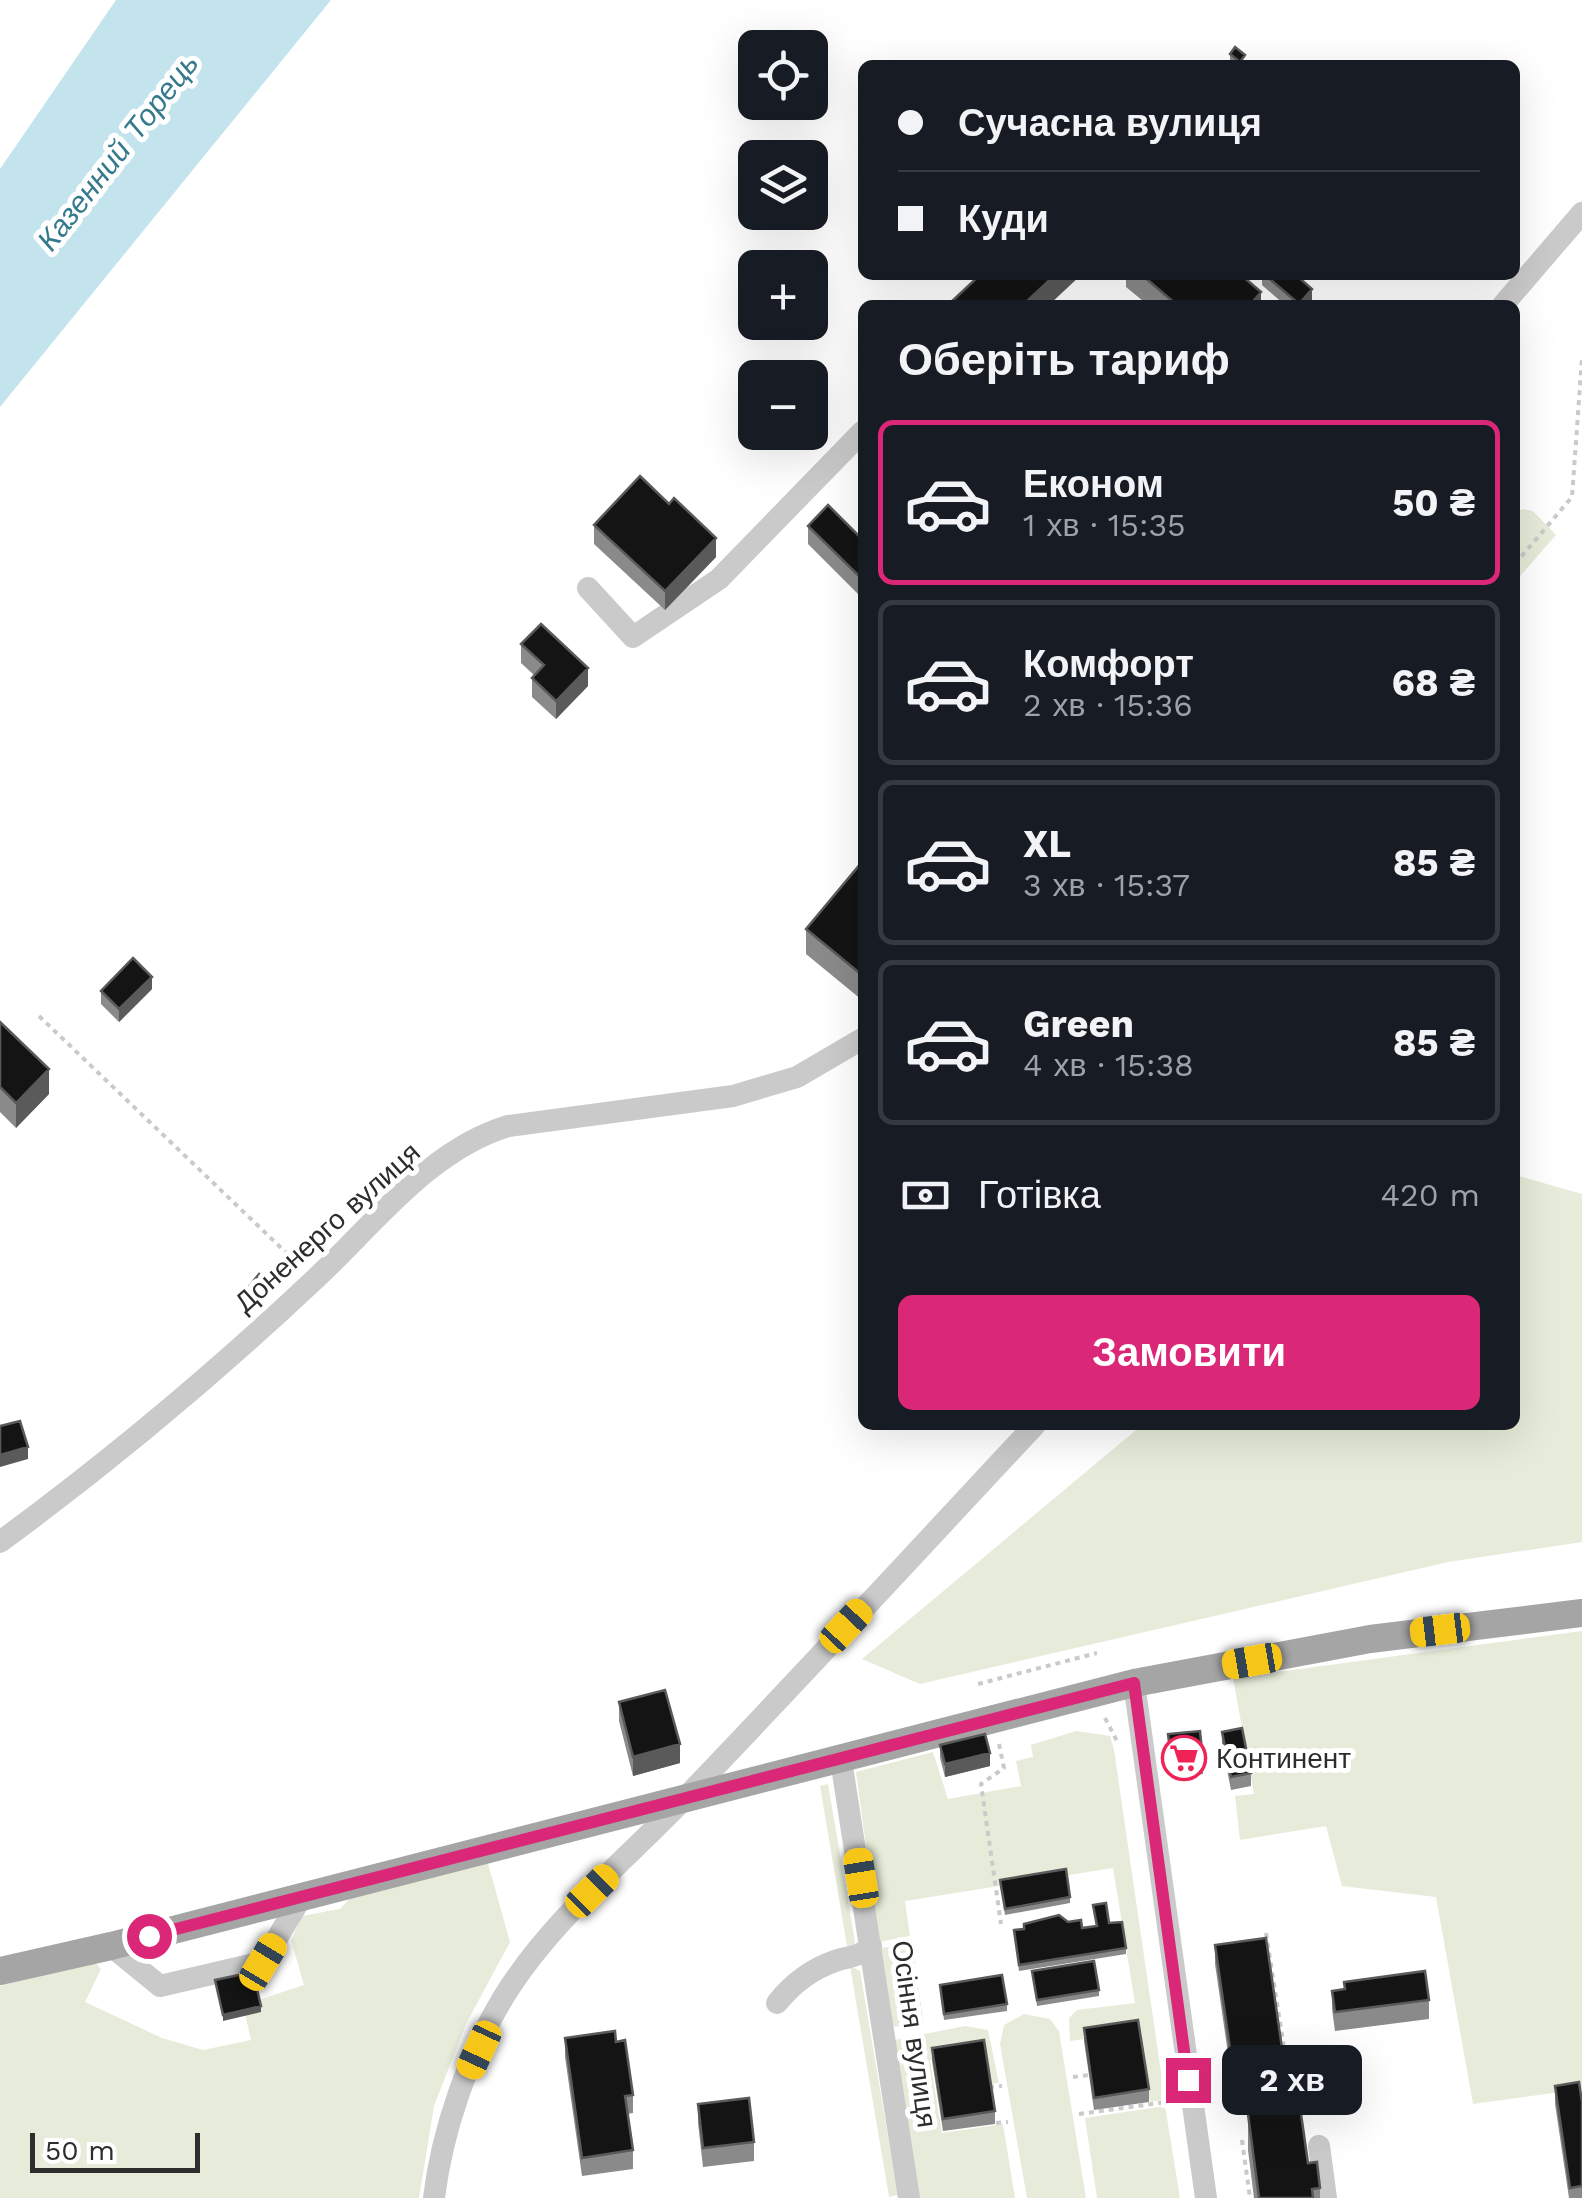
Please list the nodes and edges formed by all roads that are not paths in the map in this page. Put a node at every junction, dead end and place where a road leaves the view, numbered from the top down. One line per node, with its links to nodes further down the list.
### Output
1 (1582, 212): 2 (street)
2 (1573, 238): 3 (street)
3 (1508, 300)
4 (858, 436): 5 (street)
5 (588, 588)
6 (858, 1041): 8 (street, Доненерго вулиця)
7 (1030, 1430): 12 (street)
8 (0, 1542)
9 (1582, 1614): 10 (main road)
10 (1134, 1683): 11 (main road); 21 (street)
11 (841, 1760): 12 (main road); 15 (street, Осіння вулиця)
12 (685, 1798): 13 (main road); 19 (street)
13 (301, 1898): 14 (main road); 14 (street)
14 (111, 1946): 16 (main road)
15 (871, 1946): 17 (street); 20 (street, Осіння вулиця)
16 (0, 1970)
17 (778, 2003)
18 (1319, 2146): 22 (street)
19 (434, 2198)
20 (909, 2198)
21 (1206, 2198)
22 (1326, 2198)

